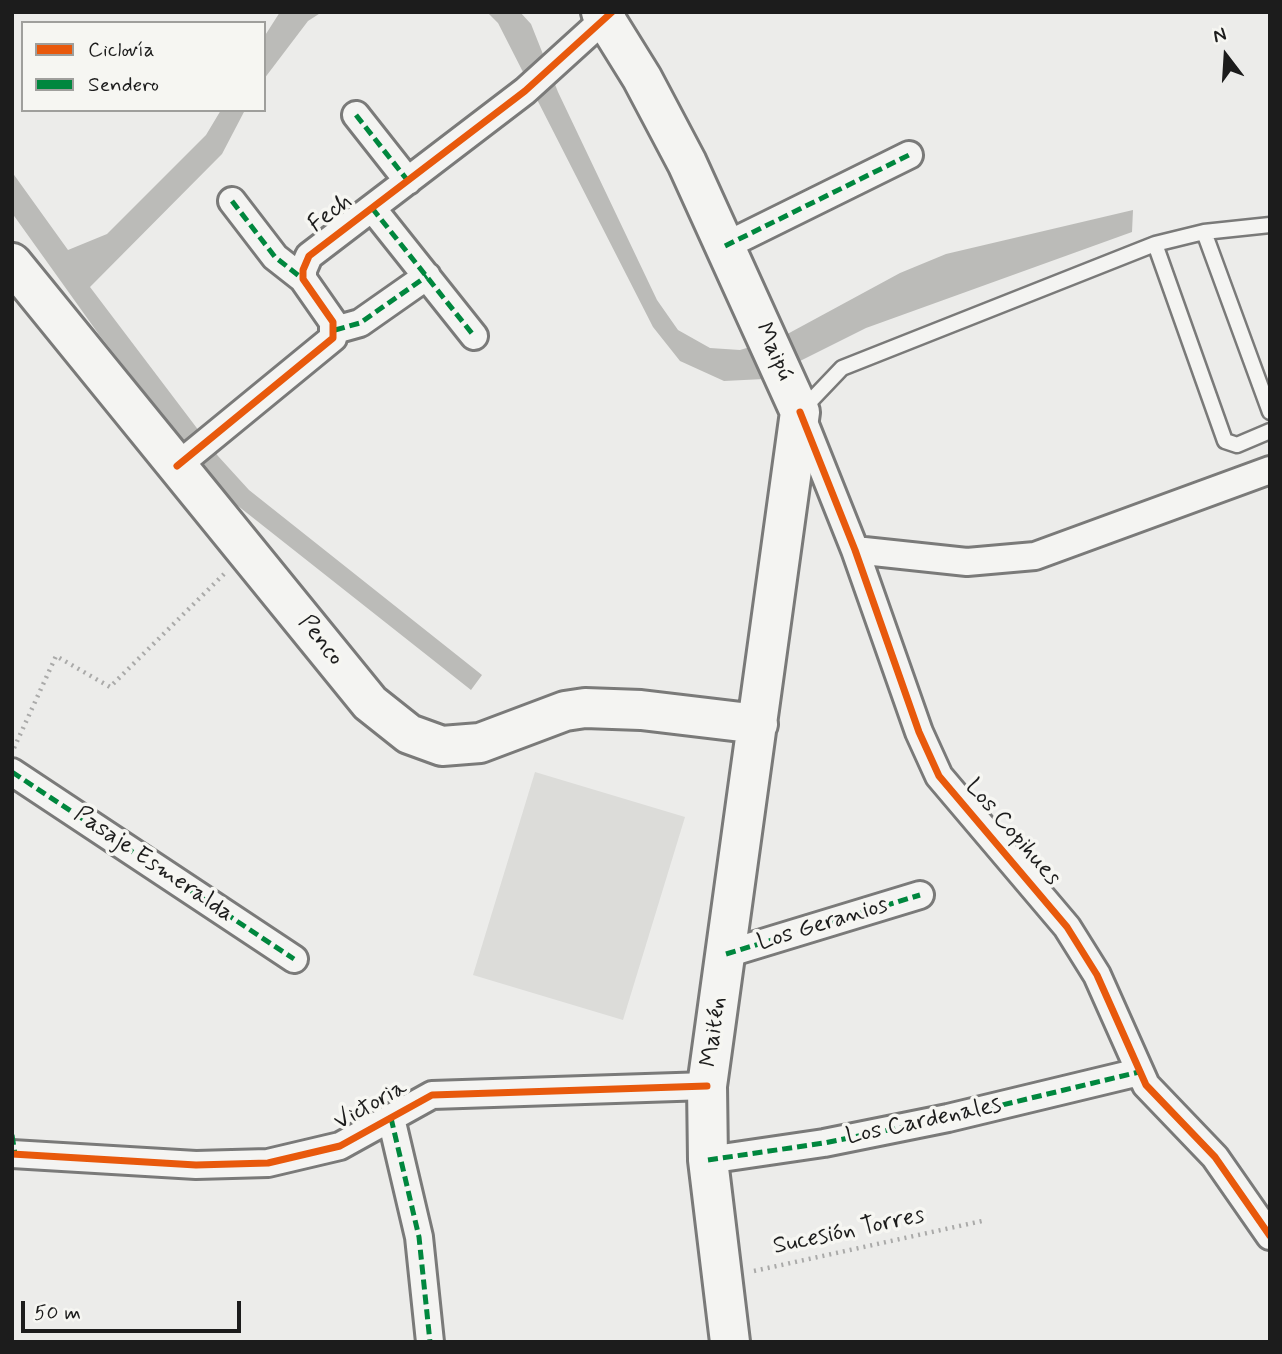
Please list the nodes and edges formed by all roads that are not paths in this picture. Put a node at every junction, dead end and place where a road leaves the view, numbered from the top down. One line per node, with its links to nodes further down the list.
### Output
1 (606, 14): 4 (street, Fech); 10 (main road, Maipú)
2 (356, 115): 4 (street)
3 (909, 155): 10 (street)
4 (408, 181): 6 (street, Fech)
5 (232, 201): 13 (street)
6 (372, 208): 12 (street); 13 (street, Fech)
7 (1270, 225): 8 (lane)
8 (1204, 232): 9 (lane); 17 (lane)
9 (1155, 244): 16 (lane); 18 (lane)
10 (725, 246): 16 (main road, Maipú)
11 (12, 263): 19 (main road, Penco)
12 (427, 276): 14 (street); 15 (street)
13 (303, 279): 14 (street)
14 (335, 330): 19 (street)
15 (474, 336)
16 (794, 398): 21 (street, Los Copihues); 22 (main road, Maipú)
17 (1270, 412)
18 (1270, 430)
19 (183, 462): 22 (main road, Penco)
20 (1270, 470): 21 (street)
21 (855, 550): 27 (street, Los Copihues)
22 (758, 724): 25 (main road, Maitén)
23 (12, 772): 26 (street, Pasaje Esmeralda)
24 (920, 895): 25 (street, Los Geranios)
25 (726, 954): 28 (main road, Maitén)
26 (294, 959)
27 (1139, 1072): 31 (street, Los Cardenales); 32 (street, Los Copihues)
28 (707, 1086): 29 (street, Victoria); 31 (main road, Maitén)
29 (391, 1118): 30 (street, Victoria); 33 (street)
30 (13, 1148)
31 (708, 1160): 34 (main road, Maitén)
32 (1270, 1236)
33 (430, 1342)
34 (730, 1342)

